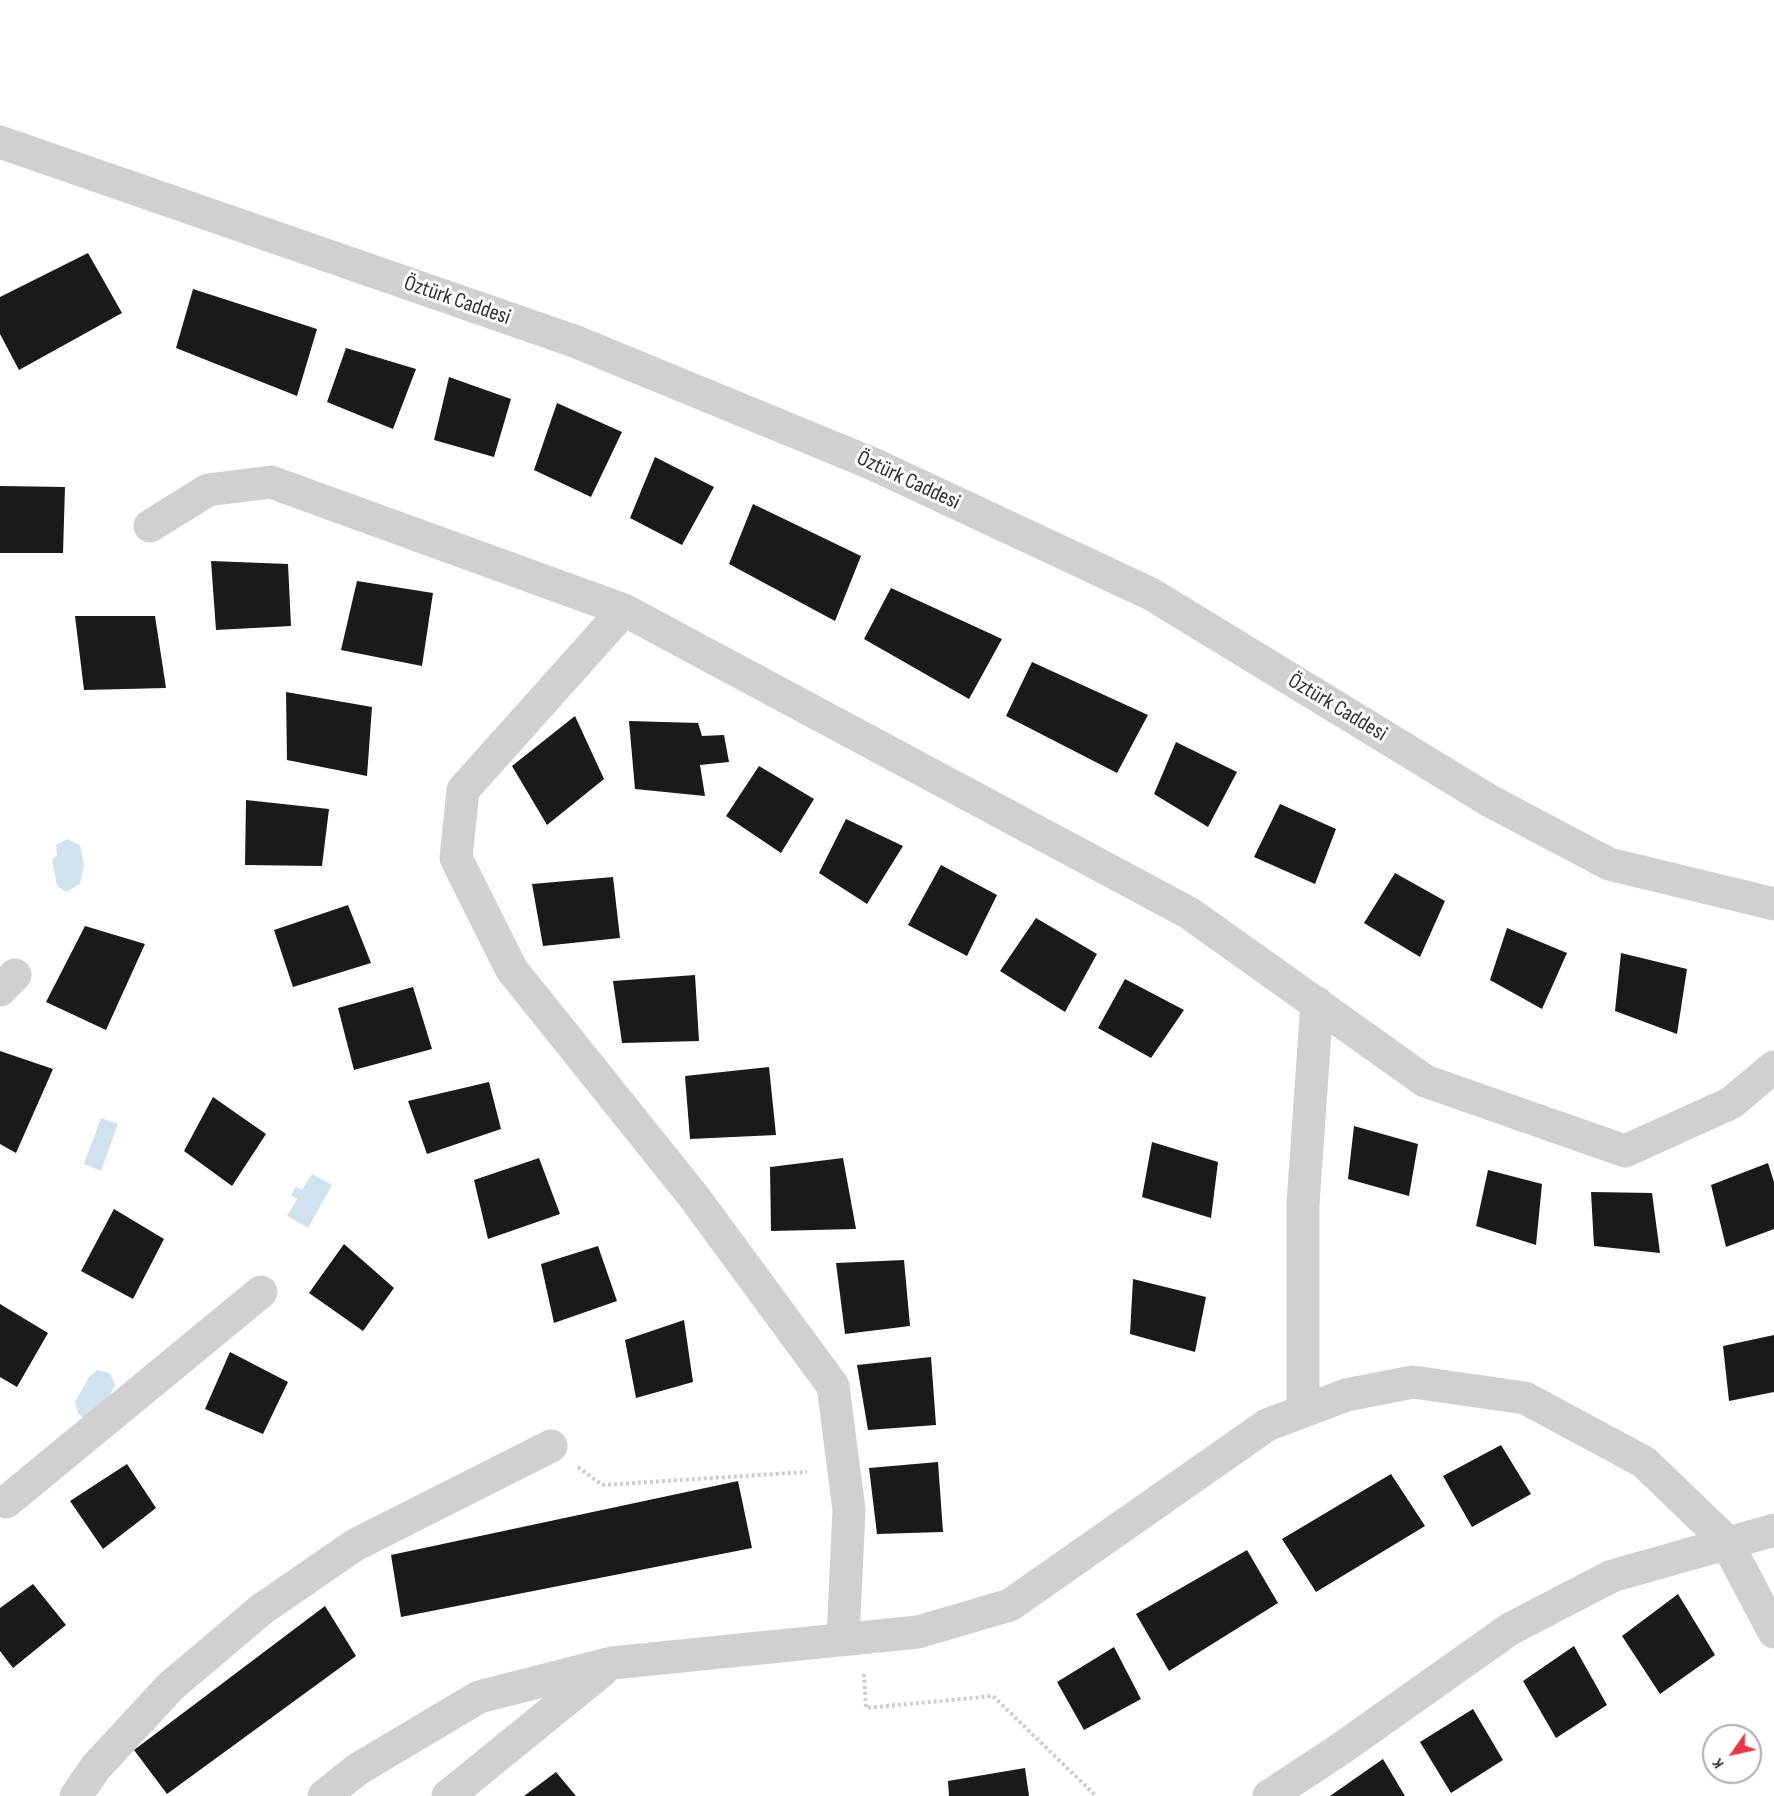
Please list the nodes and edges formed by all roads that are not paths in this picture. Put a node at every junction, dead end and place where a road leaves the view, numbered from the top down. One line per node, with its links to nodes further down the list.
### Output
1 (0, 142): 4 (lane, Öztürk Caddesi)
2 (150, 526): 3 (lane)
3 (624, 610): 5 (lane); 14 (lane)
4 (1774, 904)
5 (1317, 1003): 6 (lane); 8 (lane)
6 (1774, 1067)
7 (261, 1292): 10 (lane)
8 (1302, 1412): 12 (lane); 14 (lane)
9 (551, 1446): 16 (lane)
10 (2, 1502)
11 (1774, 1530): 12 (lane)
12 (1726, 1541): 13 (lane); 19 (lane)
13 (1774, 1632)
14 (852, 1637): 15 (lane)
15 (612, 1663): 17 (lane); 18 (lane)
16 (76, 1796)
17 (324, 1796)
18 (448, 1796)
19 (1269, 1796)

